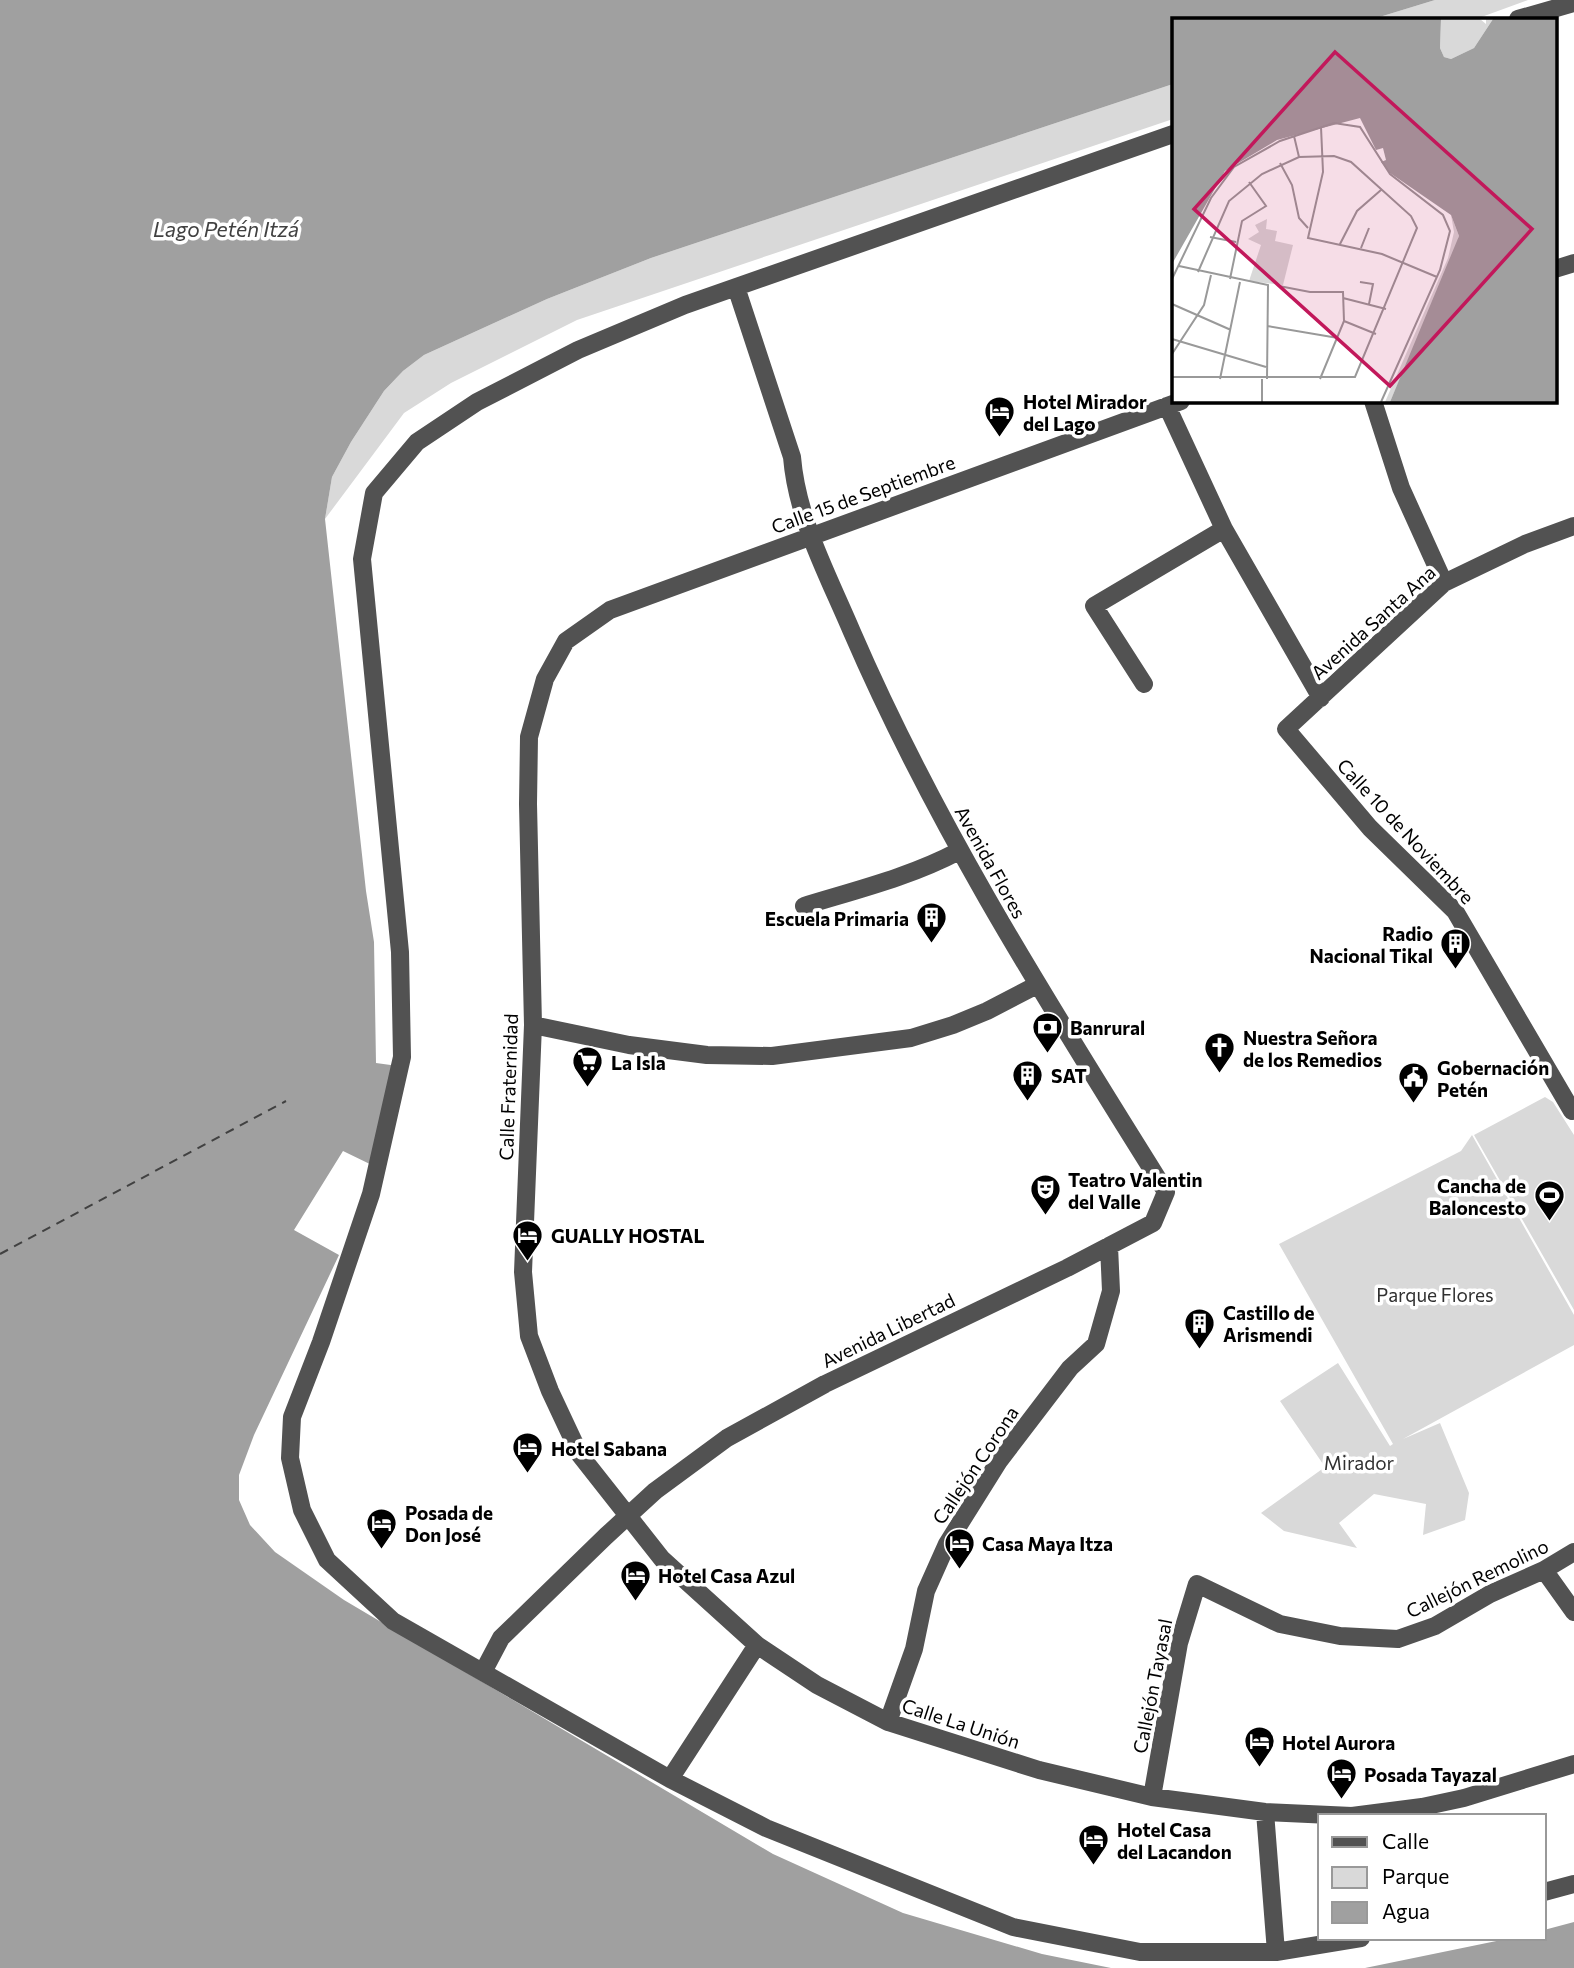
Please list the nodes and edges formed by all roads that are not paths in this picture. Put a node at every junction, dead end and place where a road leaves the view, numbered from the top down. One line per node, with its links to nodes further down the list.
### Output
1 (1574, 3): 2 (street)
2 (1522, 18)
3 (1172, 134): 6 (street)
4 (1574, 263): 5 (street)
5 (1556, 269)
6 (736, 287): 11 (street, Avenida Flores); 30 (street)
7 (1373, 402): 12 (street)
8 (1174, 403): 9 (street); 11 (street, Calle 15 de Septiembre)
9 (1224, 529): 14 (street); 15 (street)
10 (1572, 531): 12 (street, Avenida Santa Ana)
11 (810, 535): 13 (street, Calle 15 de Septiembre); 17 (street, Avenida Flores)
12 (1444, 583): 15 (street, Avenida Santa Ana)
13 (566, 641): 20 (street, Calle Fraternidad)
14 (1144, 684)
15 (1321, 698): 16 (street, Avenida Santa Ana)
16 (1286, 729): 21 (street, Calle 10 de Noviembre)
17 (959, 851): 18 (street); 19 (street, Avenida Flores)
18 (804, 905)
19 (1037, 985): 20 (street); 22 (street, Avenida Flores)
20 (533, 1026): 24 (street, Calle Fraternidad)
21 (1572, 1111)
22 (1166, 1192): 23 (street, Avenida Libertad)
23 (1110, 1246): 24 (street, Avenida Libertad); 31 (street, Callejón Corona)
24 (628, 1515): 29 (street, Calle La Unión); 30 (street, Avenida Libertad)
25 (1574, 1552): 26 (street, Callejón Remolino)
26 (1544, 1570): 27 (street, Callejón Remolino); 28 (street)
27 (1197, 1584): 34 (street, Callejón Tayasal)
28 (1574, 1612)
29 (757, 1645): 31 (street, Calle La Unión); 33 (street)
30 (483, 1672): 33 (street)
31 (888, 1721): 34 (street, Calle La Unión)
32 (1574, 1764): 37 (street, Calle La Unión)
33 (670, 1779): 41 (street)
34 (1152, 1797): 35 (street, Calle La Unión)
35 (1265, 1812): 36 (street, Calle La Unión); 41 (street)
36 (1318, 1814)
37 (1368, 1814)
38 (1574, 1884): 39 (street)
39 (1546, 1891)
40 (1349, 1940): 41 (street)
41 (1276, 1952)

